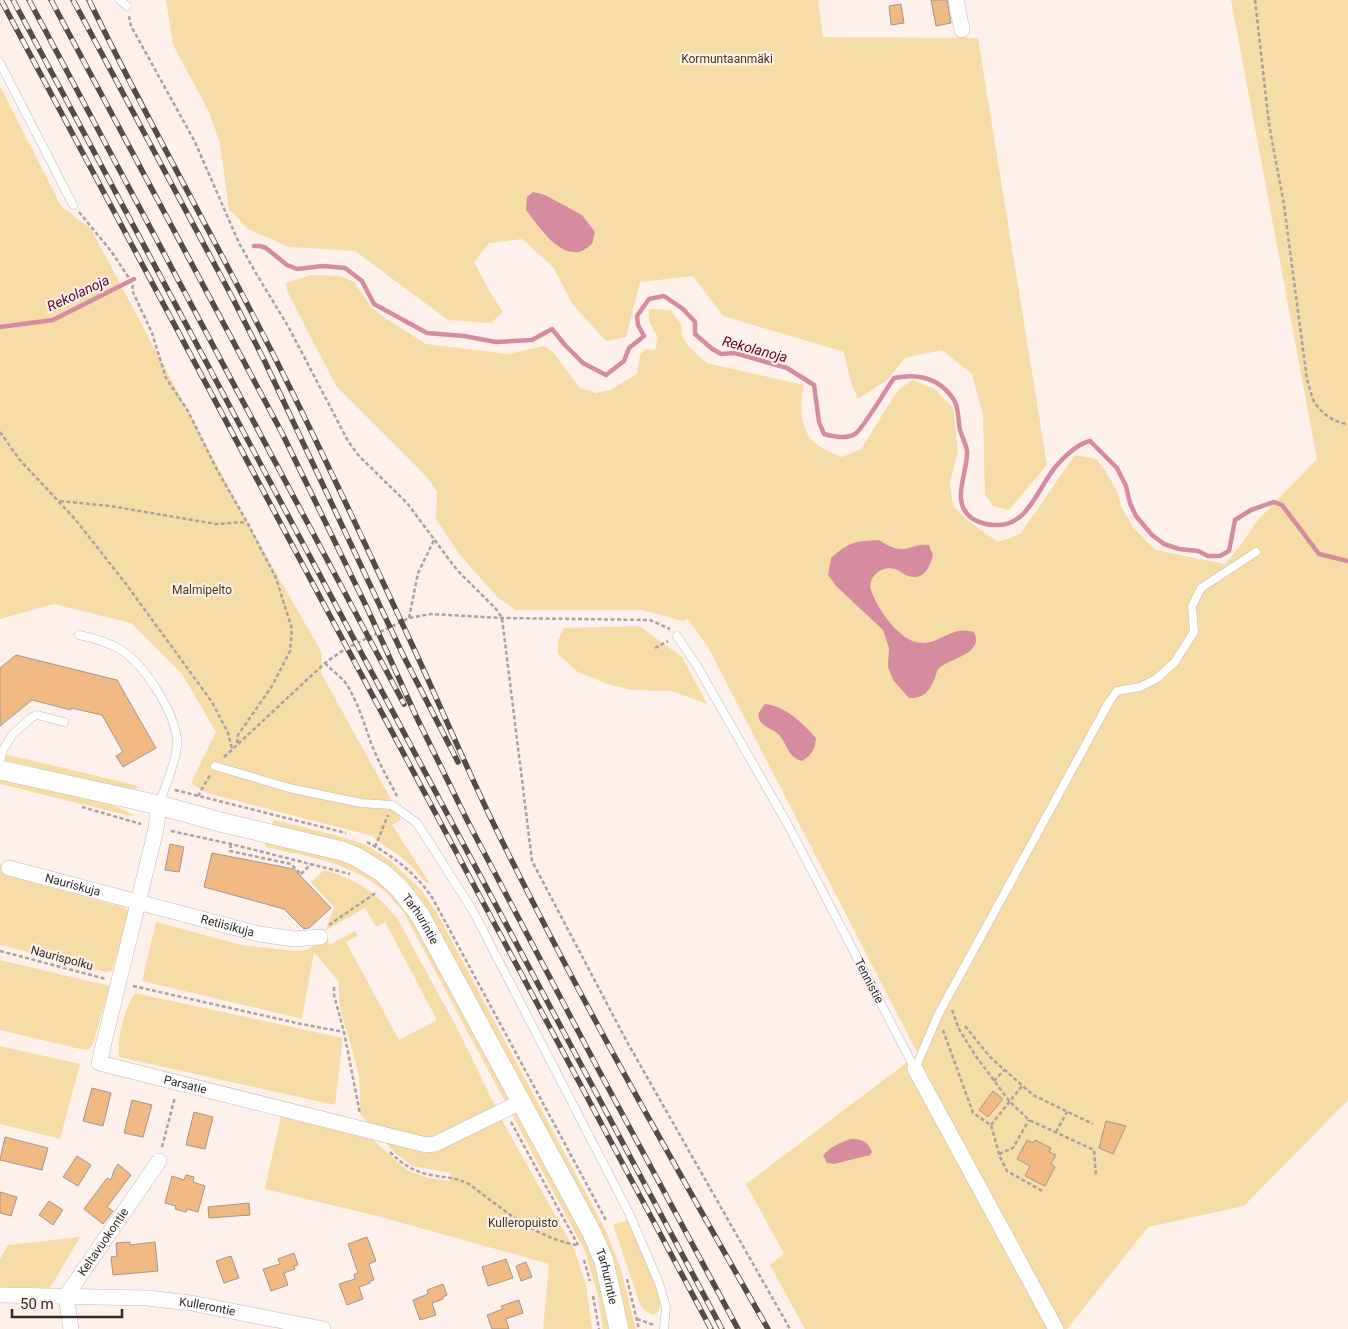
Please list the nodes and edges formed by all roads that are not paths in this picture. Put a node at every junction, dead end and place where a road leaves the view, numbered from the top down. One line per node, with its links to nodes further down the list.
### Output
1 (120, 0): 3 (lane)
2 (956, 0): 4 (street)
3 (127, 6)
4 (962, 30)
5 (0, 62): 6 (lane)
6 (73, 205)
7 (1256, 552): 18 (lane)
8 (79, 635): 14 (lane)
9 (677, 636): 18 (lane, Tennistie)
10 (64, 722): 11 (lane)
11 (0, 763)
12 (215, 766): 23 (lane)
13 (0, 770): 14 (street, Tarhurintie)
14 (160, 805): 16 (street, Parsatie); 19 (street, Tarhurintie)
15 (9, 868): 16 (street, Nauriskuja)
16 (138, 901): 17 (street, Retiisikuja); 19 (street, Parsatie)
17 (320, 937)
18 (915, 1069): 27 (street, Tennistie)
19 (513, 1106): 26 (street, Tarhurintie)
20 (159, 1161): 22 (street, Keltavuokontie)
21 (0, 1295): 22 (street, Kullerontie)
22 (66, 1296): 24 (street); 25 (street, Kullerontie)
23 (661, 1328)
24 (70, 1329)
25 (323, 1329)
26 (619, 1329)
27 (1056, 1329)

